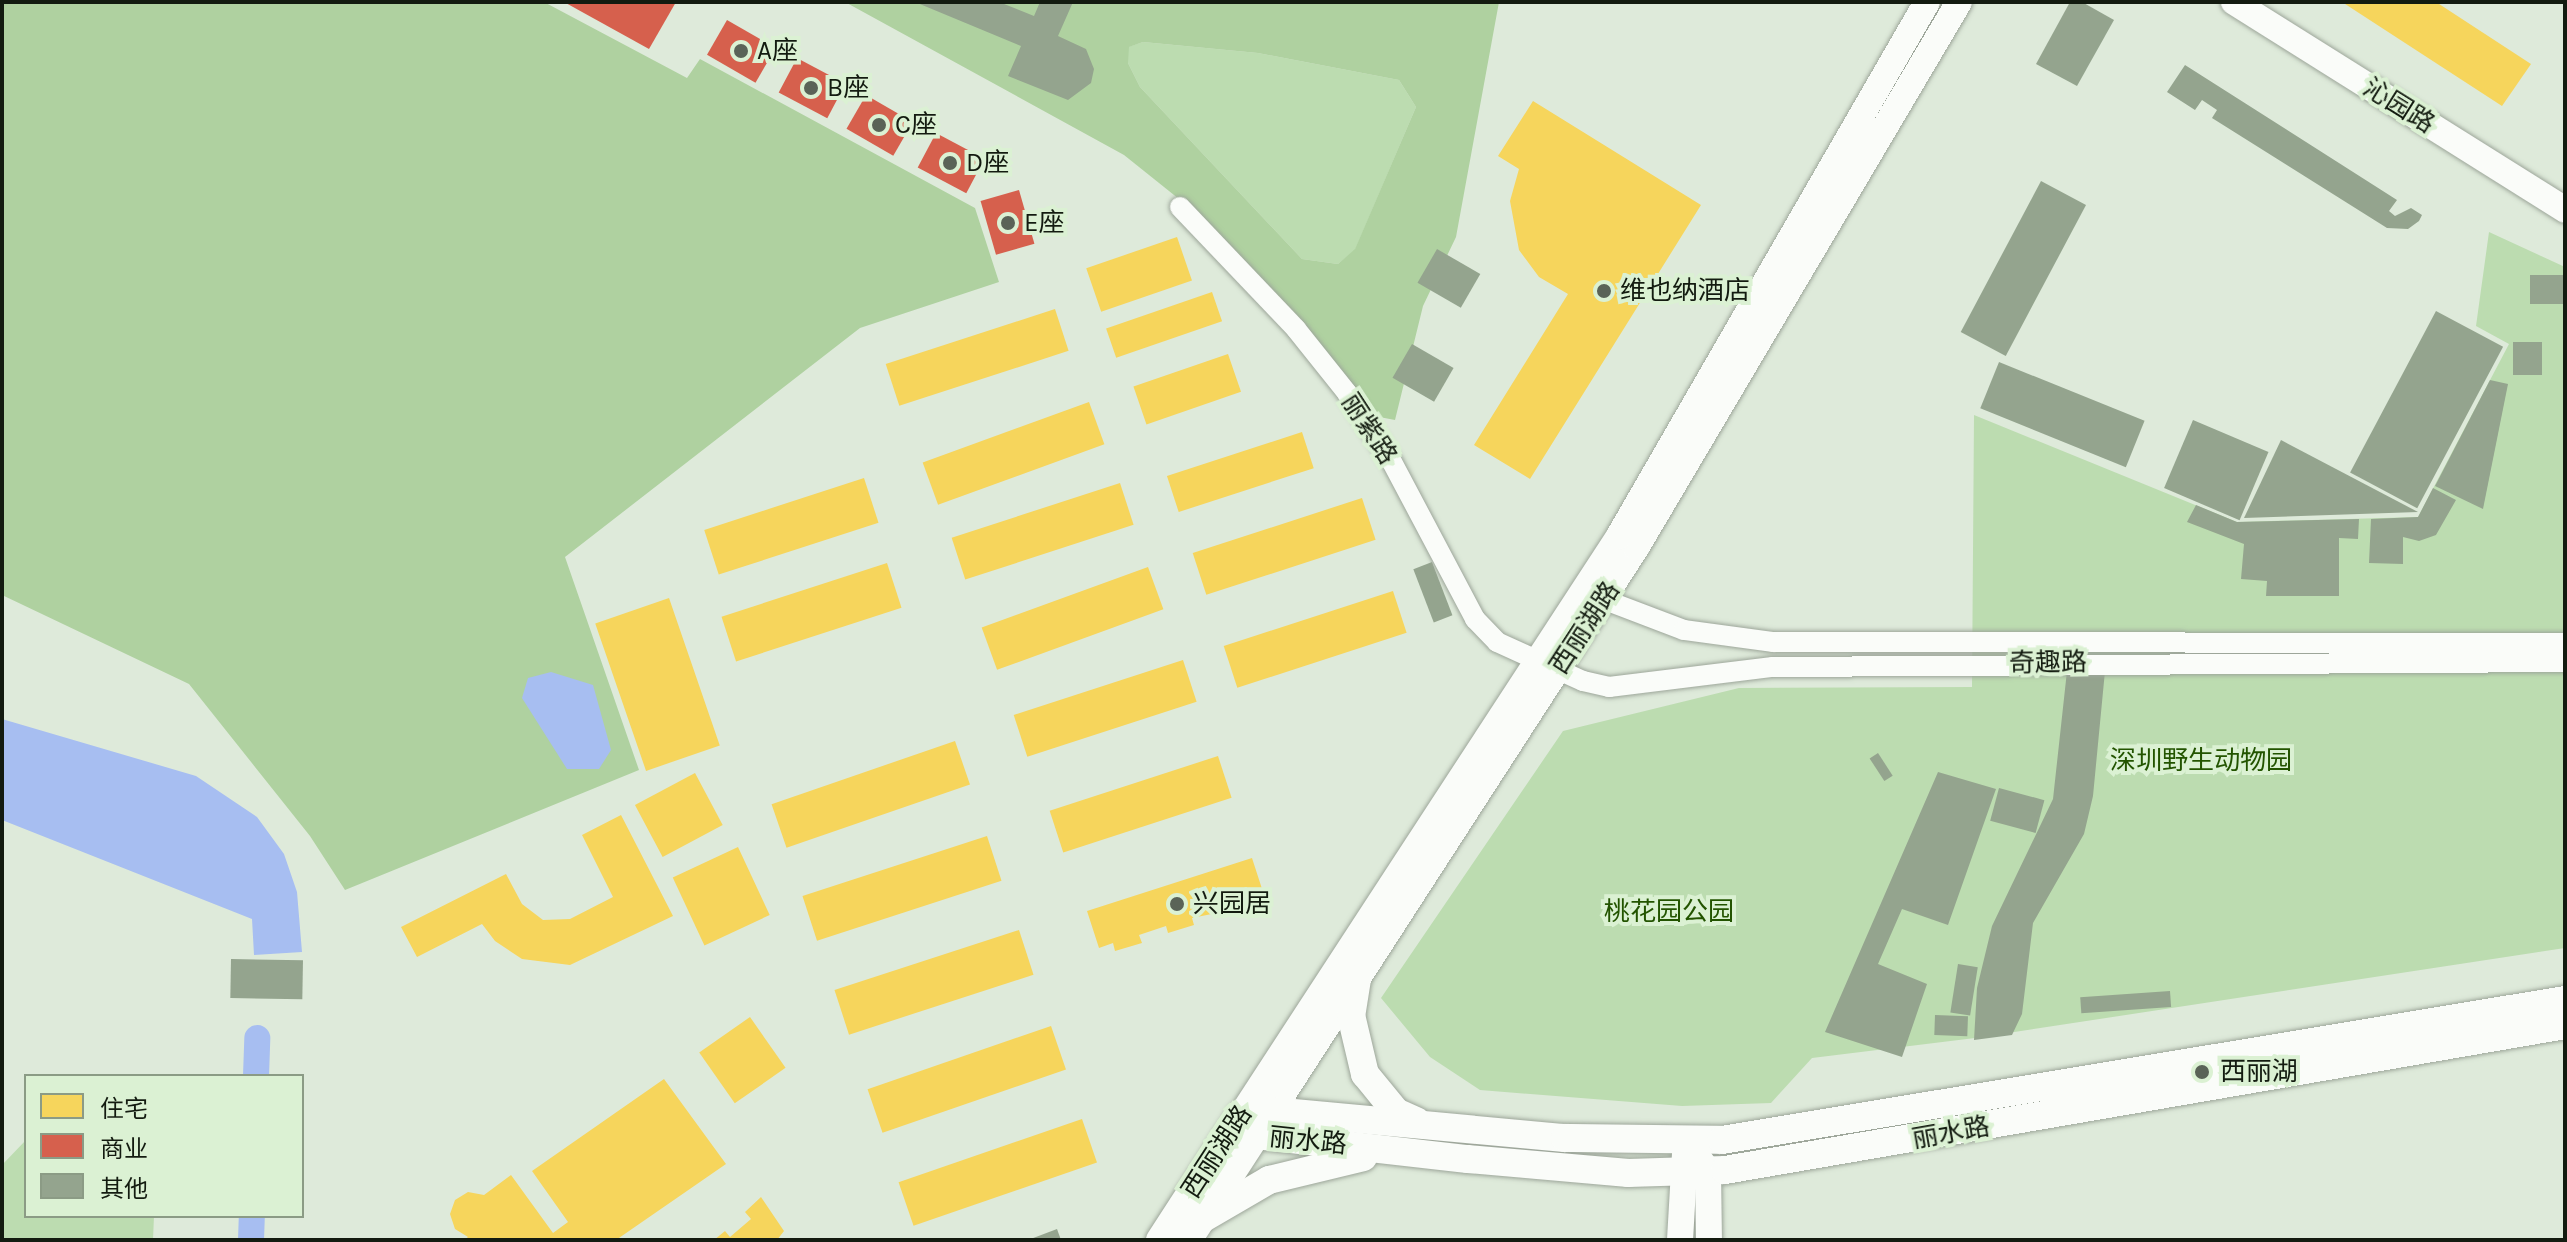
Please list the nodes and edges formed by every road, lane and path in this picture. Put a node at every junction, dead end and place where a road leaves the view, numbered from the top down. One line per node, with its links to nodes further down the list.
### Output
1 (1927, 2): 6 (street, 西丽湖路)
2 (1959, 2): 6 (street, 西丽湖路)
3 (2234, 2): 5 (street, 沁园路)
4 (1180, 207): 9 (street, 丽紫路)
5 (2565, 210)
6 (1592, 596): 7 (street, 奇趣路); 9 (street, 西丽湖路)
7 (2565, 643)
8 (2565, 662): 9 (street, 奇趣路)
9 (1546, 667): 10 (street, 西丽湖路); 14 (street, 西丽湖路)
10 (1357, 979): 13 (street, 西丽湖路); 15 (main road)
11 (2565, 1000): 16 (main road, 丽水路)
12 (2565, 1025): 18 (main road, 丽水路)
13 (1272, 1111): 14 (main road, 丽水路); 15 (main road, 丽水路)
14 (1248, 1126): 17 (main road, 丽水路); 19 (main road, 西丽湖路); 20 (main road, 西丽湖路)
15 (1428, 1126): 16 (main road, 丽水路)
16 (1687, 1142): 18 (street)
17 (1412, 1153): 18 (main road, 丽水路); 19 (main road)
18 (1694, 1172): 21 (street); 22 (street)
19 (1195, 1229)
20 (1160, 1240)
21 (1680, 1240)
22 (1709, 1240)

